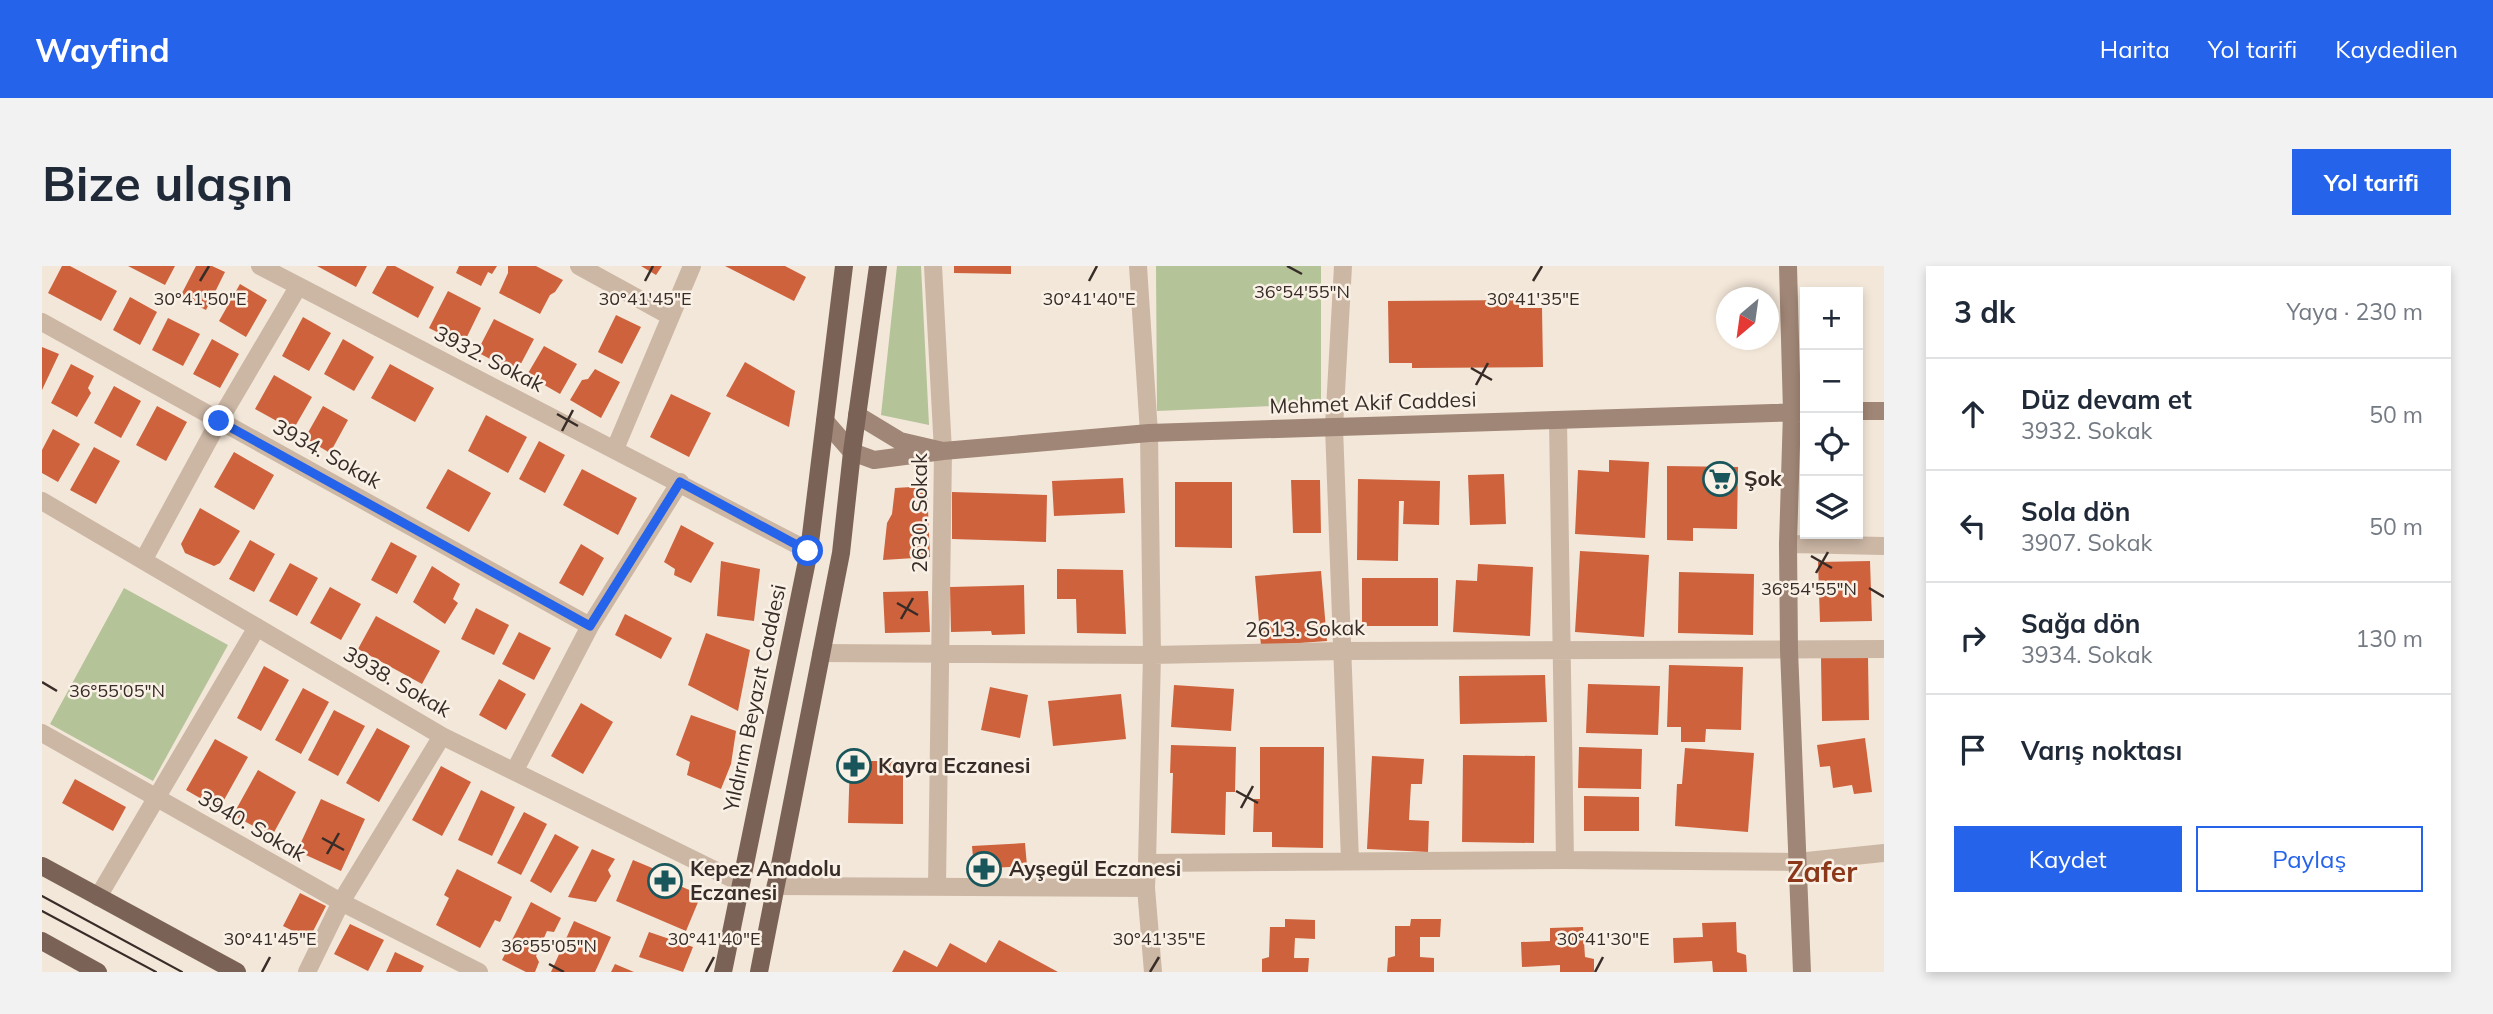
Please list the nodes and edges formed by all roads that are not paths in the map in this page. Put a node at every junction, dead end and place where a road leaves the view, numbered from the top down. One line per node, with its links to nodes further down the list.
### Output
1 (260, 266): 10 (street, 3932. Sokak)
2 (579, 266): 11 (street)
3 (692, 266): 11 (street)
4 (844, 266): 19 (main road, Yıldırım Beyazıt Caddesi)
5 (877, 266): 16 (main road)
6 (933, 266): 23 (street, 2630. Sokak)
7 (1138, 266): 21 (street)
8 (1343, 266): 20 (street)
9 (1788, 266): 15 (street)
10 (298, 287): 18 (street); 22 (street, 3932. Sokak)
11 (670, 316): 22 (street)
12 (42, 322): 18 (street, 3934. Sokak)
13 (1863, 411): 14 (street)
14 (1884, 411)
15 (1799, 412): 17 (street, Mehmet Akif Caddesi); 27 (street)
16 (857, 415): 23 (street); 24 (main road)
17 (1558, 420): 20 (street, Mehmet Akif Caddesi); 33 (street)
18 (219, 421): 30 (street); 31 (street, 3934. Sokak)
19 (825, 421): 24 (street); 29 (main road, Yıldırım Beyazıt Caddesi)
20 (1334, 427): 21 (street, Mehmet Akif Caddesi); 36 (street)
21 (1149, 433): 23 (street, Mehmet Akif Caddesi); 39 (street)
22 (615, 449): 25 (street, 3932. Sokak)
23 (943, 451): 24 (street, Mehmet Akif Caddesi); 38 (street, 2630. Sokak)
24 (852, 452): 37 (main road)
25 (680, 482): 29 (street, 3932. Sokak); 31 (street)
26 (42, 501): 30 (street, 3938. Sokak)
27 (1788, 544): 28 (street); 35 (street)
28 (1884, 546)
29 (808, 551): 50 (main road, Yıldırım Beyazıt Caddesi)
30 (144, 559): 32 (street, 3938. Sokak)
31 (590, 626): 42 (street)
32 (257, 627): 41 (street, 3938. Sokak); 43 (street)
33 (1562, 649): 35 (street, 2613. Sokak); 36 (street, 2613. Sokak); 45 (street)
34 (1884, 649): 35 (street, 2613. Sokak)
35 (1789, 650): 47 (street)
36 (1343, 651): 39 (street, 2613. Sokak); 46 (street)
37 (821, 653): 38 (street, 2613. Sokak); 51 (main road)
38 (941, 654): 39 (street, 2613. Sokak); 52 (street, 2630. Sokak)
39 (1152, 655): 48 (street)
40 (42, 733): 43 (street, 3940. Sokak)
41 (442, 736): 42 (street, 3938. Sokak); 55 (street)
42 (515, 770): 50 (street, 3938. Sokak)
43 (158, 798): 54 (street); 55 (street, 3940. Sokak)
44 (1884, 853): 47 (street)
45 (1565, 860): 46 (street); 47 (street)
46 (1350, 861): 48 (street)
47 (1797, 862): 64 (street)
48 (1147, 863): 53 (street)
49 (42, 866): 54 (main road)
50 (740, 882): 61 (main road, Yıldırım Beyazıt Caddesi)
51 (775, 886): 52 (street); 62 (main road)
52 (937, 887): 53 (street)
53 (1146, 888): 63 (street)
54 (98, 897): 58 (main road)
55 (341, 902): 59 (street); 60 (street, 3940. Sokak)
56 (42, 941): 57 (main road)
57 (98, 972)
58 (237, 972)
59 (307, 972)
60 (480, 972)
61 (723, 972)
62 (759, 972)
63 (1153, 972)
64 (1802, 972)

